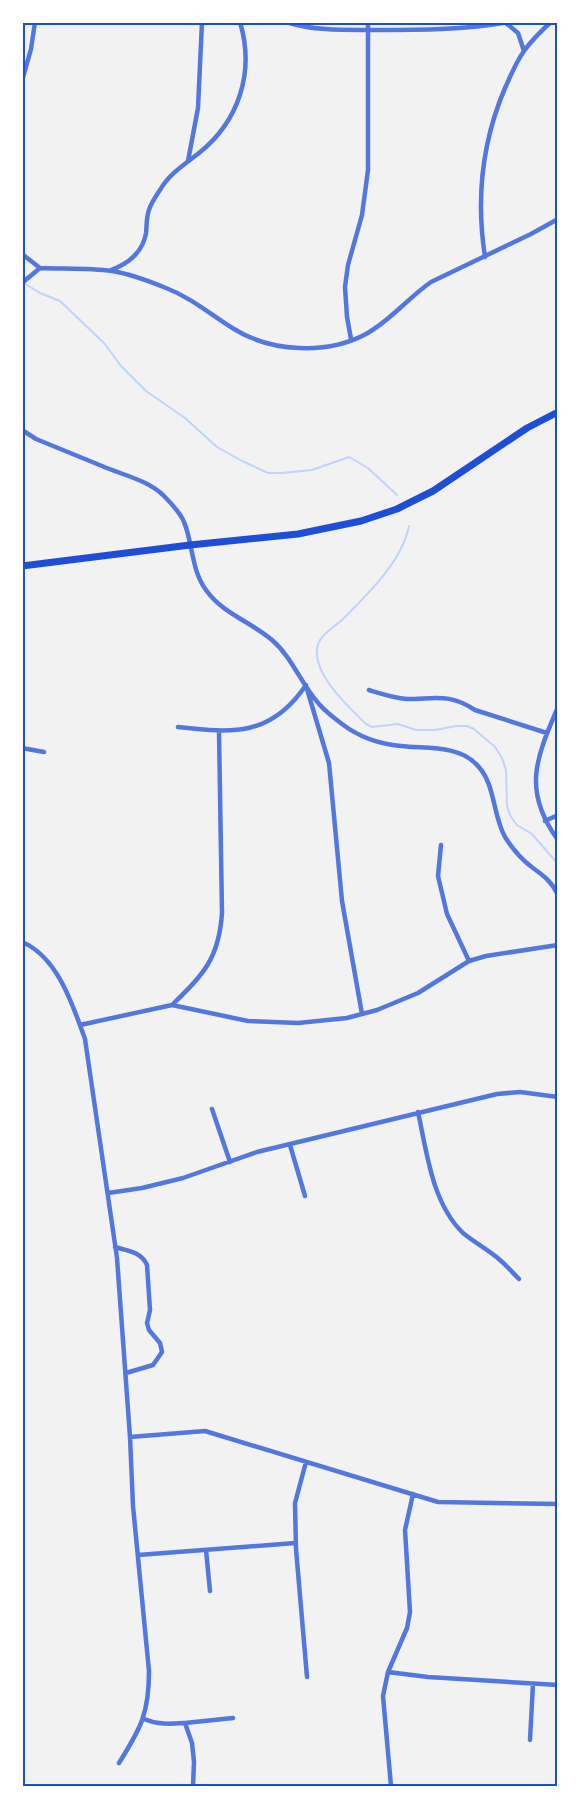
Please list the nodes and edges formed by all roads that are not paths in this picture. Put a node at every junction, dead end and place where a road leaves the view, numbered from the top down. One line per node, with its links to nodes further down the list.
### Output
1 (35, 22): 10 (street)
2 (202, 22): 11 (street)
3 (240, 22): 11 (street)
4 (286, 22): 8 (street)
5 (368, 22): 8 (street)
6 (550, 22): 9 (street)
7 (507, 23): 8 (street); 9 (street)
8 (368, 30): 18 (street)
9 (524, 51): 14 (street)
10 (22, 81)
11 (188, 161): 16 (street)
12 (558, 219): 14 (street)
13 (22, 254): 15 (street)
14 (485, 257): 18 (street)
15 (40, 268): 16 (street); 17 (street)
16 (110, 271): 18 (street)
17 (22, 283)
18 (352, 339)
19 (558, 412): 21 (main road)
20 (22, 430): 21 (street)
21 (190, 545): 22 (main road); 23 (street)
22 (22, 566)
23 (306, 685): 27 (street); 35 (street); 40 (street)
24 (369, 690): 28 (street)
25 (558, 707): 28 (street)
26 (178, 727): 27 (street)
27 (219, 732): 39 (street)
28 (547, 733): 32 (street)
29 (22, 748): 30 (street)
30 (44, 752)
31 (558, 815): 32 (street)
32 (545, 821): 33 (street)
33 (558, 840)
34 (441, 845): 38 (street)
35 (558, 895)
36 (22, 942): 41 (street)
37 (558, 945): 38 (street)
38 (470, 961): 40 (street)
39 (172, 1004): 40 (street); 41 (street)
40 (362, 1014)
41 (80, 1026): 47 (street)
42 (558, 1097): 44 (street)
43 (212, 1108): 46 (street)
44 (418, 1112): 45 (street); 50 (street)
45 (290, 1145): 46 (street); 48 (street)
46 (230, 1162): 47 (street)
47 (108, 1194): 49 (street)
48 (305, 1196)
49 (115, 1248): 51 (street); 51 (street)
50 (519, 1279)
51 (126, 1373): 52 (street)
52 (130, 1436): 53 (street); 58 (street)
53 (306, 1462): 54 (street); 56 (street)
54 (413, 1494): 55 (street); 60 (street)
55 (558, 1504)
56 (295, 1543): 57 (street); 61 (street)
57 (206, 1550): 58 (street); 59 (street)
58 (138, 1555): 65 (street)
59 (210, 1590)
60 (388, 1672): 62 (street); 70 (street)
61 (307, 1677)
62 (532, 1684): 63 (street); 67 (street)
63 (558, 1685)
64 (233, 1718): 66 (street)
65 (144, 1719): 66 (street); 68 (street)
66 (186, 1723): 69 (street)
67 (530, 1740)
68 (119, 1763)
69 (193, 1786)
70 (391, 1786)

